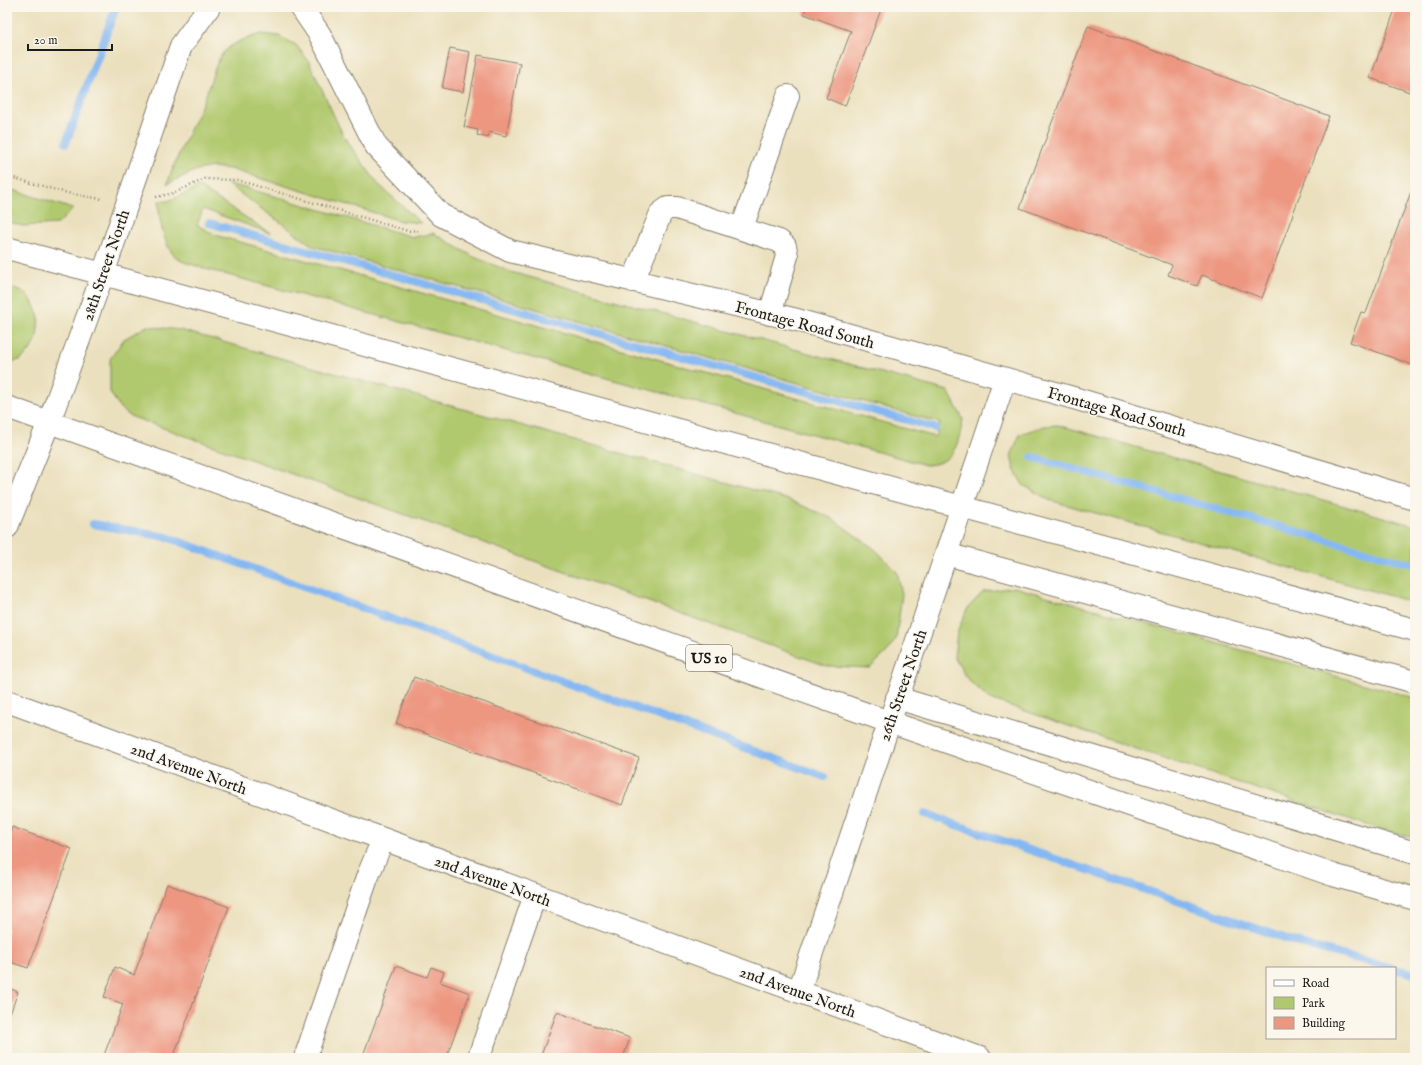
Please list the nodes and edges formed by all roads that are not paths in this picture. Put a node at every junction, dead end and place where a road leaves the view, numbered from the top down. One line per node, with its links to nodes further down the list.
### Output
1 (209, 7): 6 (street, 28th Street North)
2 (301, 7): 7 (street, Frontage Road South)
3 (788, 96): 4 (street)
4 (742, 228): 7 (street); 8 (street)
5 (7, 248): 6 (street)
6 (103, 274): 11 (street, 28th Street North); 13 (street)
7 (633, 281): 8 (street, Frontage Road South)
8 (770, 314): 9 (street, Frontage Road South)
9 (1005, 379): 12 (street, Frontage Road South); 13 (street, 26th Street North)
10 (7, 407): 11 (street, US 10)
11 (49, 422): 14 (street, 28th Street North); 20 (street, US 10)
12 (1415, 499)
13 (962, 506): 15 (street, 26th Street North); 16 (street)
14 (7, 527)
15 (946, 554): 17 (street); 18 (street, 26th Street North)
16 (1415, 630)
17 (1415, 682)
18 (897, 698): 20 (street, 26th Street North); 22 (street)
19 (7, 701): 21 (street, 2nd Avenue North)
20 (889, 722): 24 (street, US 10); 25 (street, 26th Street North)
21 (383, 839): 23 (street, 2nd Avenue North); 27 (street)
22 (1415, 853)
23 (535, 895): 25 (street, 2nd Avenue North); 26 (street)
24 (1415, 899)
25 (799, 991): 28 (street, 2nd Avenue North)
26 (479, 1057)
27 (305, 1058)
28 (980, 1058)

